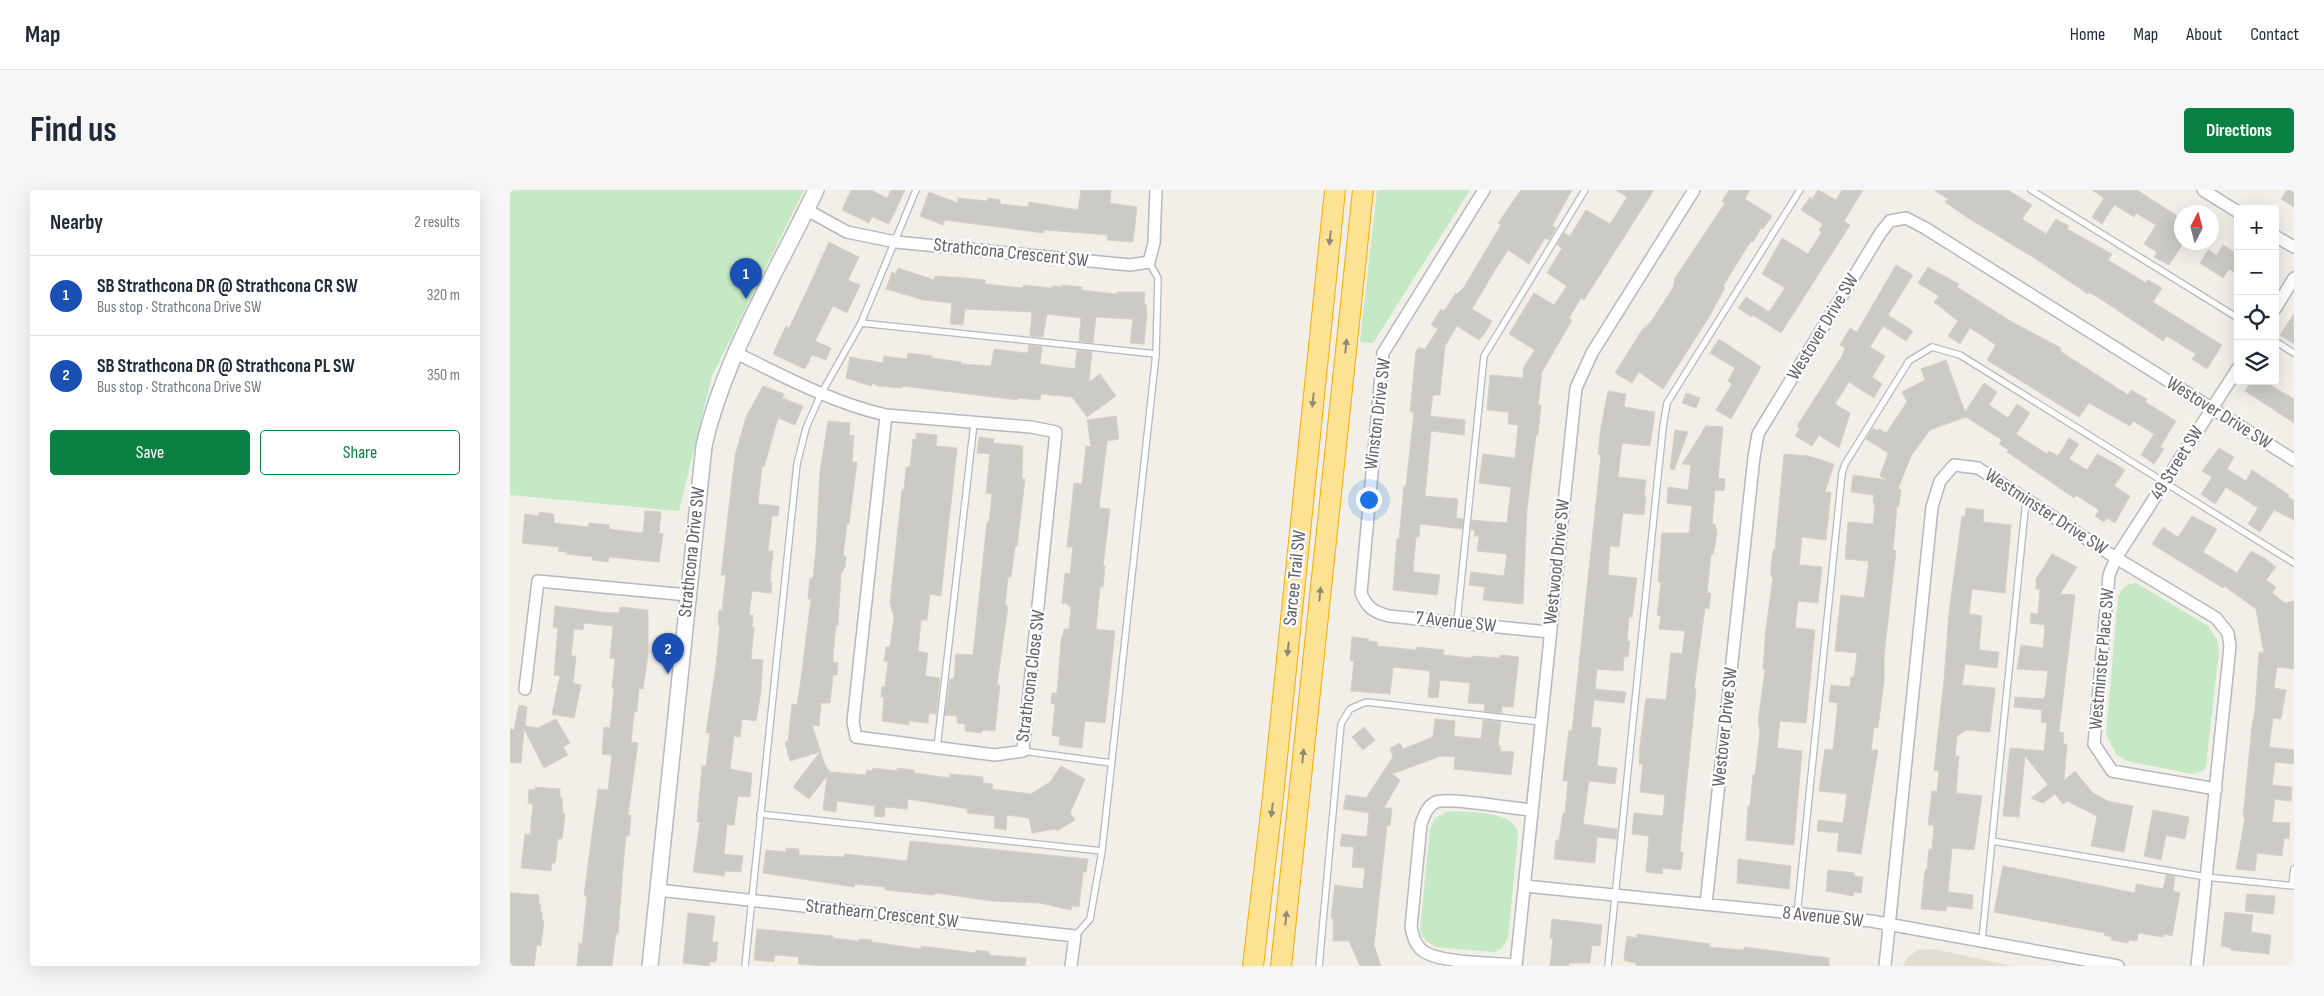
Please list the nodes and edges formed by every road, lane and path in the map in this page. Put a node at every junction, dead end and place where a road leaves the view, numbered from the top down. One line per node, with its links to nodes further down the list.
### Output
1 (816, 190): 12 (street, Strathcona Drive SW)
2 (916, 190): 15 (lane)
3 (1156, 190): 17 (street)
4 (1335, 190): 66 (highway, Sarcee Trail SW, one-way to 66)
5 (1363, 190): 67 (highway, Sarcee Trail SW, one-way to 5)
6 (1484, 190): 37 (street, Winston Drive SW)
7 (1585, 190): 38 (lane)
8 (1694, 190): 39 (street, Westwood Drive SW)
9 (1800, 190): 55 (lane)
10 (2031, 190): 20 (lane)
11 (2202, 190): 13 (street)
12 (807, 210): 15 (street, Strathcona Crescent SW); 23 (street, Strathcona Drive SW)
13 (2234, 210)
14 (2279, 239): 16 (street)
15 (896, 242): 17 (street, Strathcona Crescent SW); 21 (lane)
16 (2294, 248)
17 (1149, 262): 24 (lane)
18 (2294, 278): 19 (street)
19 (2279, 302)
20 (2234, 316)
21 (861, 323): 24 (lane); 27 (lane)
22 (2279, 345): 25 (lane)
23 (736, 354): 27 (street, Strathcona Close SW); 36 (street, Strathcona Drive SW)
24 (1156, 354): 44 (lane)
25 (2294, 354)
26 (2234, 374): 28 (street, 49 Street SW)
27 (821, 394): 29 (street, Strathcona Close SW); 47 (lane)
28 (2212, 408): 31 (street, Westover Drive SW); 32 (street, 49 Street SW); 57 (street, Westover Drive SW)
29 (886, 415): 30 (street, Strathcona Close SW); 42 (street, Strathcona Close SW)
30 (974, 423): 42 (lane); 43 (street, Strathcona Close SW)
31 (2294, 460)
32 (2164, 482): 34 (street, 49 Street SW); 35 (lane); 58 (lane)
33 (2026, 500): 34 (street, Westminster Drive SW); 48 (lane); 59 (street, Westminster Drive SW)
34 (2116, 558): 45 (street, Westminster Drive SW); 45 (street, Westminster Place SW)
35 (2294, 564)
36 (688, 595): 40 (street); 54 (street, Strathcona Drive SW)
37 (1366, 604): 38 (street, 7 Avenue SW)
38 (1457, 622): 39 (street, 7 Avenue SW)
39 (1549, 632): 41 (street, Westwood Drive SW)
40 (525, 689)
41 (1541, 722): 46 (street, Westwood Drive SW); 68 (lane)
42 (937, 748): 43 (street, Strathcona Close SW)
43 (1023, 751): 44 (lane)
44 (1112, 763): 49 (lane)
45 (2216, 789): 51 (street, Westminster Drive SW)
46 (1532, 810): 52 (street, Westwood Drive SW); 69 (street)
47 (760, 814): 49 (lane); 56 (lane)
48 (1992, 841): 51 (lane); 61 (lane)
49 (1102, 851): 60 (lane)
50 (2294, 869): 53 (lane)
51 (2206, 877): 53 (lane); 73 (street, Westminster Drive SW)
52 (1525, 886): 55 (street, 8 Avenue SW); 69 (street, Westwood Drive SW)
53 (2293, 886)
54 (658, 890): 56 (street, Strathearn Crescent SW); 63 (street, Strathcona Drive SW)
55 (1616, 896): 57 (street, 8 Avenue SW); 70 (lane)
56 (752, 900): 60 (street, Strathearn Crescent SW); 64 (lane)
57 (1706, 904): 58 (street, 8 Avenue SW)
58 (1798, 915): 59 (street, 8 Avenue SW)
59 (1889, 924): 61 (street, 8 Avenue SW); 71 (street, Westminster Drive SW)
60 (1076, 936): 65 (street)
61 (1982, 940): 62 (street, 8 Avenue SW)
62 (2089, 964): 72 (street, 8 Avenue SW)
63 (650, 966)
64 (745, 966)
65 (1071, 966)
66 (1252, 966)
67 (1281, 966)
68 (1319, 966)
69 (1516, 966)
70 (1608, 966)
71 (1885, 966)
72 (2118, 966)
73 (2197, 966)

